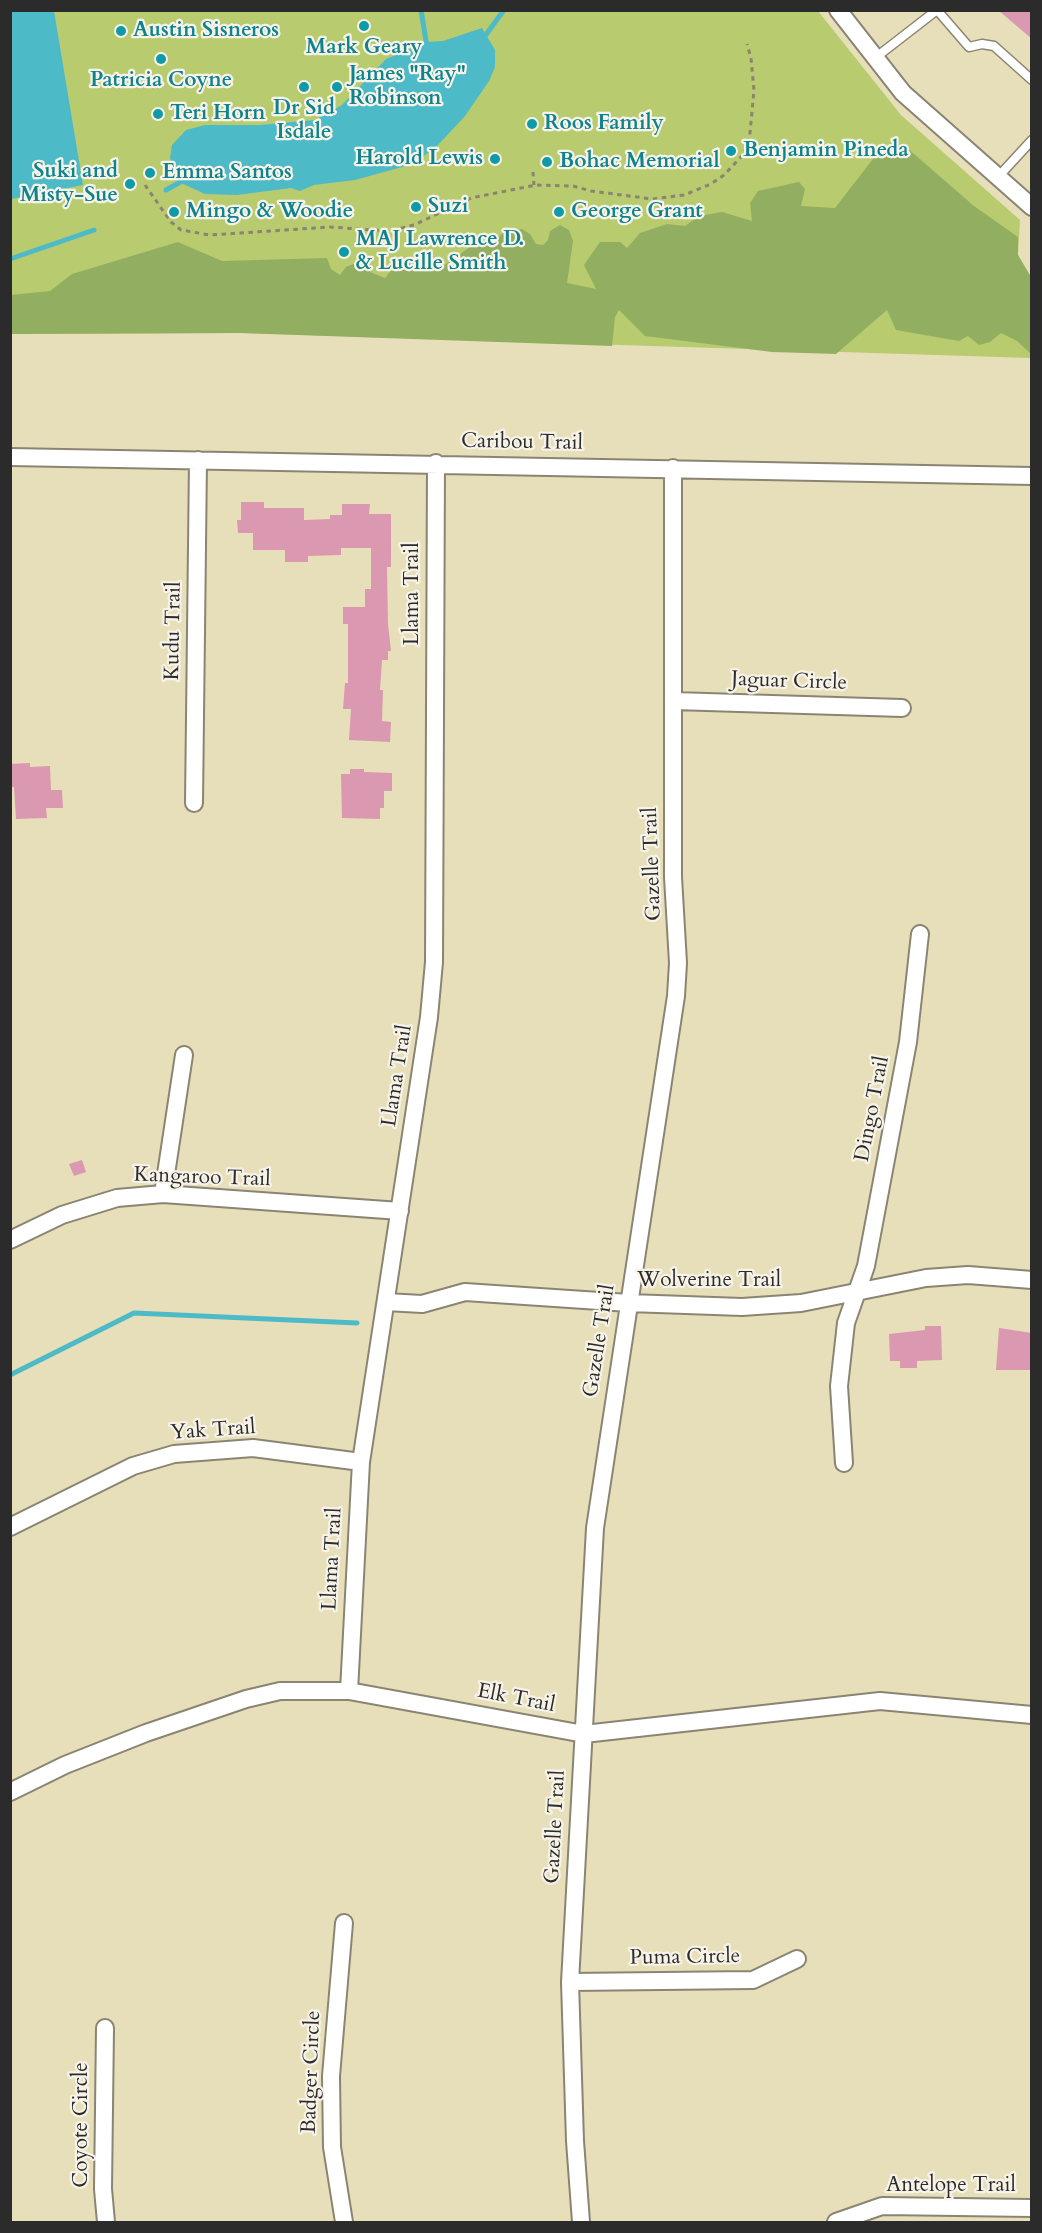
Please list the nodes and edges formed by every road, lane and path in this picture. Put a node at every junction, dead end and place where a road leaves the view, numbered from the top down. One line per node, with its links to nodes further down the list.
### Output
1 (838, 10): 4 (street)
2 (937, 10): 4 (lane); 5 (lane)
3 (747, 44): 10 (path)
4 (875, 58): 8 (street)
5 (1032, 80)
6 (1032, 140): 8 (lane)
7 (533, 172): 10 (path)
8 (998, 177): 11 (street)
9 (145, 185): 10 (path)
10 (534, 185)
11 (1032, 207)
12 (10, 457): 13 (street, Caribou Trail)
13 (198, 460): 14 (street, Caribou Trail); 19 (street, Kudu Trail)
14 (436, 463): 15 (street, Caribou Trail); 23 (street, Llama Trail)
15 (673, 468): 16 (street, Caribou Trail); 17 (street, Gazelle Trail)
16 (1032, 476)
17 (674, 701): 18 (street, Jaguar Circle); 28 (street, Gazelle Trail)
18 (902, 708)
19 (194, 803)
20 (920, 934): 26 (street, Dingo Trail)
21 (184, 1055): 22 (street)
22 (163, 1194): 23 (street, Kangaroo Trail); 24 (street, Kangaroo Trail)
23 (400, 1211): 27 (street, Llama Trail)
24 (10, 1240)
25 (1032, 1280): 26 (street, Wolverine Trail)
26 (858, 1290): 28 (street, Wolverine Trail); 30 (street, Dingo Trail)
27 (386, 1302): 28 (street, Wolverine Trail); 29 (street, Llama Trail)
28 (629, 1303): 34 (street, Gazelle Trail)
29 (361, 1462): 31 (street, Yak Trail); 32 (street, Llama Trail)
30 (844, 1463)
31 (10, 1527)
32 (349, 1690): 34 (street, Elk Trail); 35 (street, Elk Trail)
33 (1032, 1714): 34 (street, Elk Trail)
34 (584, 1734): 38 (street, Gazelle Trail)
35 (10, 1792)
36 (344, 1923): 42 (street, Badger Circle)
37 (797, 1959): 38 (street, Puma Circle)
38 (570, 1982): 43 (street, Gazelle Trail)
39 (105, 2028): 41 (street, Coyote Circle)
40 (1032, 2208): 44 (street, Antelope Trail)
41 (106, 2223)
42 (344, 2223)
43 (581, 2223)
44 (836, 2223)

